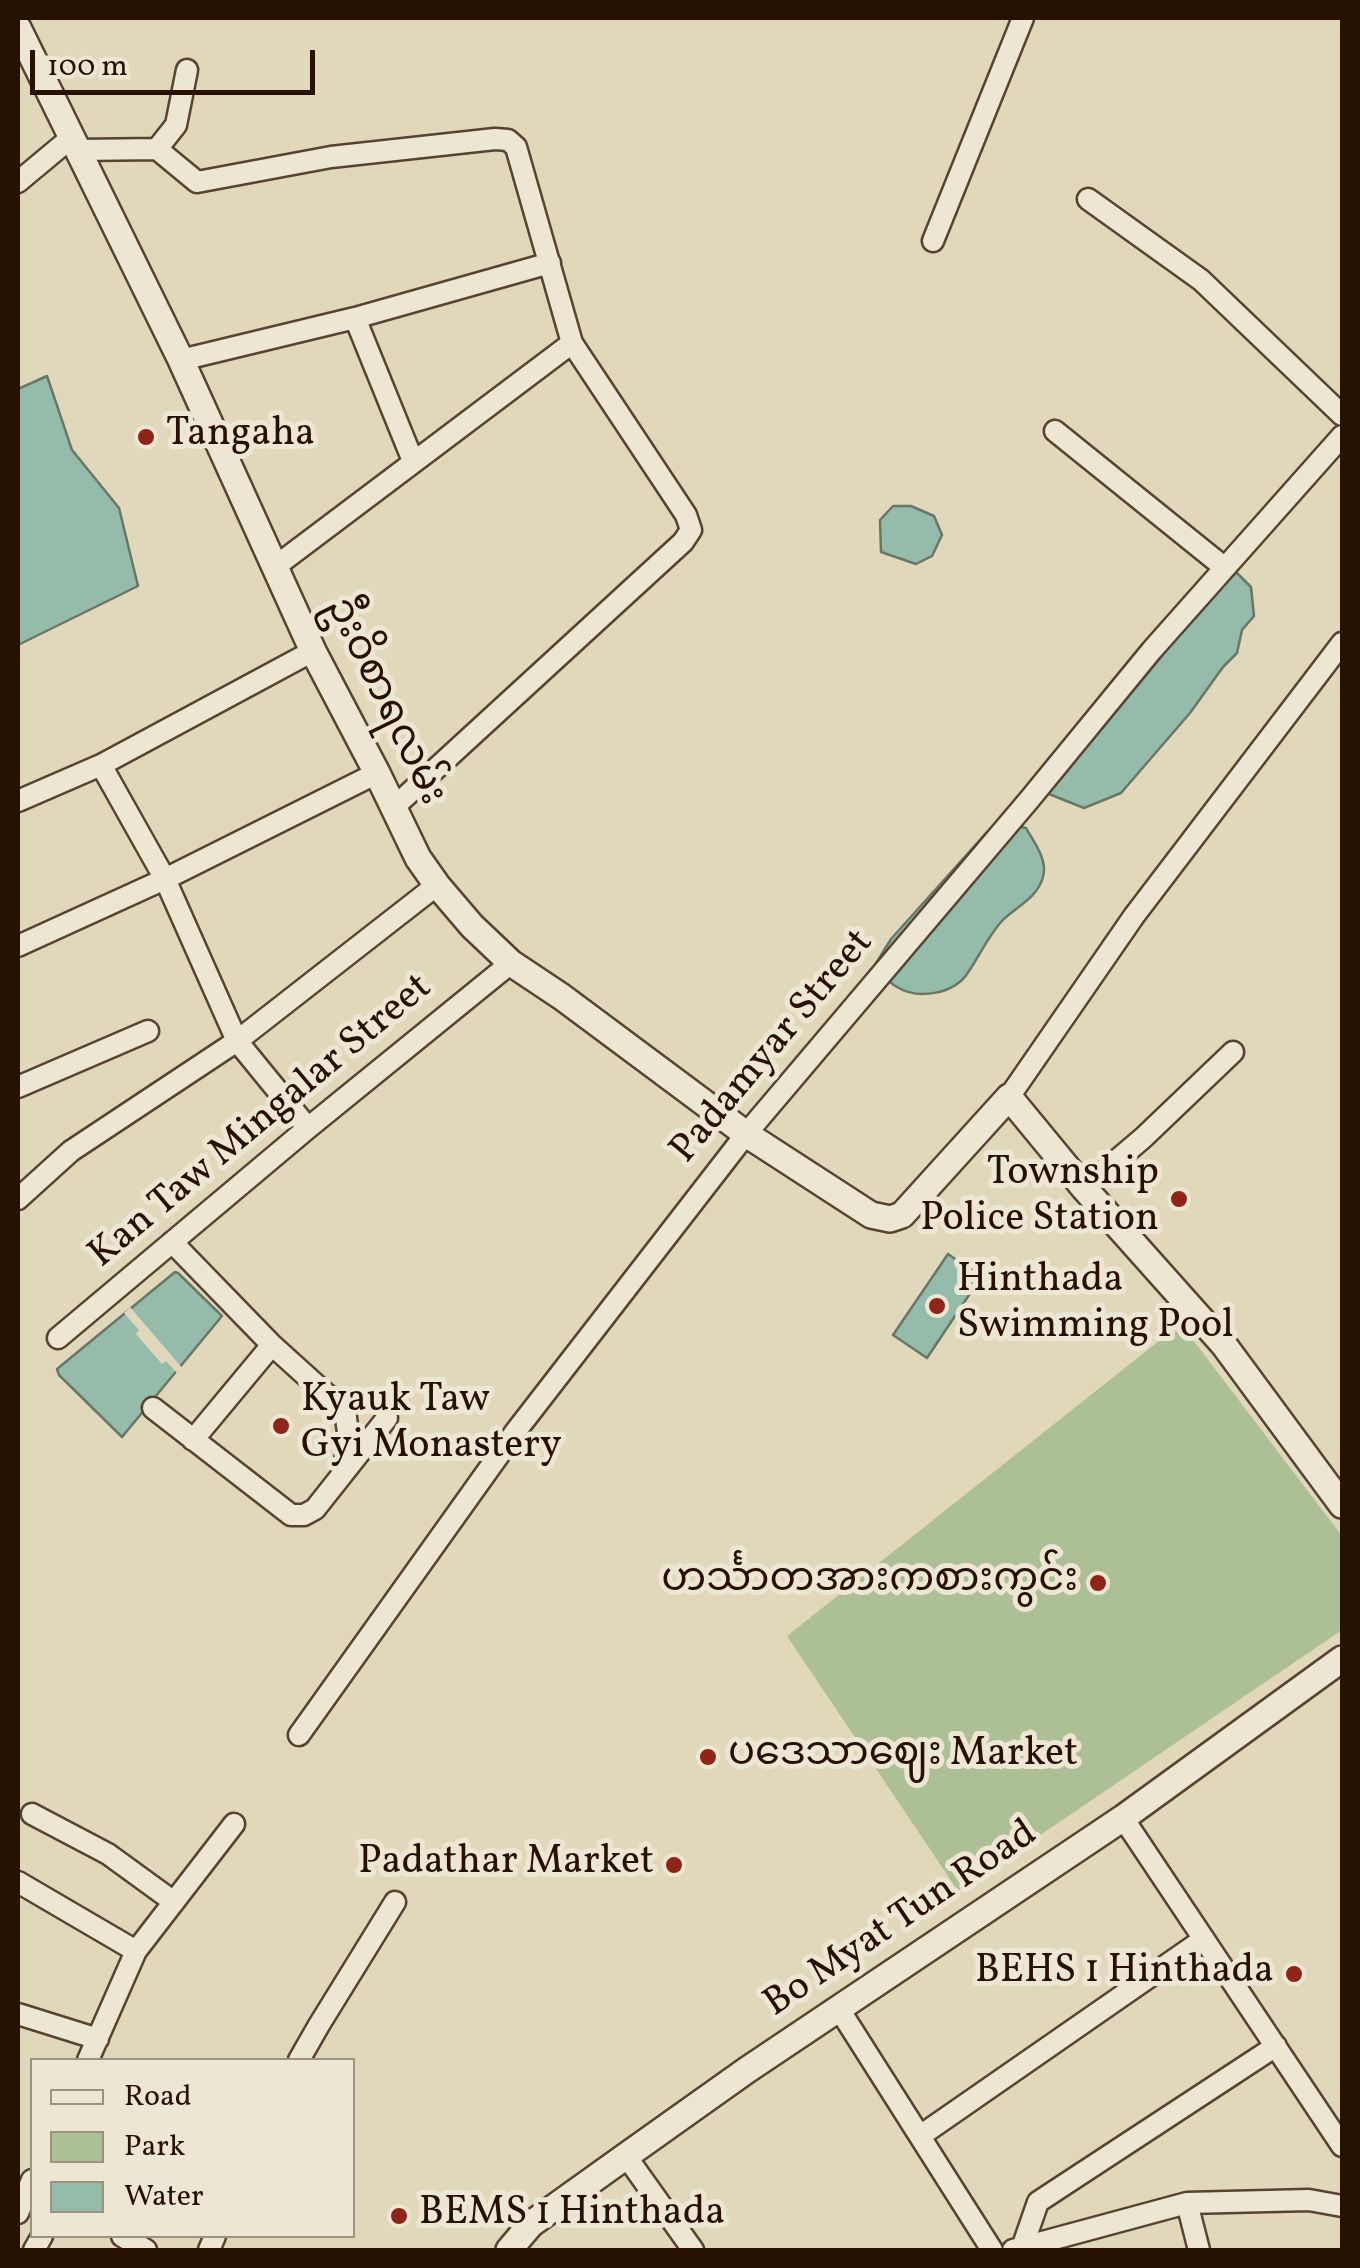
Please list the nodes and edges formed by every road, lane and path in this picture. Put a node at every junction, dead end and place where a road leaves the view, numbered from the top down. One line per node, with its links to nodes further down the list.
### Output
1 (1024, 18): 8 (street)
2 (18, 28): 4 (street, ဦးဝိစာရလမ်း)
3 (187, 70): 5 (street)
4 (75, 144): 5 (street); 6 (street); 12 (street, ဦးဝိစာရလမ်း)
5 (157, 149): 9 (street)
6 (18, 182)
7 (1088, 199): 13 (street)
8 (934, 241)
9 (550, 263): 10 (street); 11 (street)
10 (356, 318): 12 (street); 16 (street)
11 (572, 343): 16 (street); 24 (street)
12 (181, 360): 17 (street, ဦးဝိစာရလမ်း)
13 (1342, 414)
14 (1055, 432): 18 (street)
15 (1342, 436): 18 (street, Padamyar Street)
16 (414, 461): 17 (street)
17 (276, 566): 20 (street, ဦးဝိစာရလမ်း)
18 (1225, 568): 35 (street, Padamyar Street)
19 (1342, 644): 33 (street)
20 (313, 651): 21 (street); 22 (street, ဦးဝိစာရလမ်း)
21 (100, 765): 23 (street); 25 (street)
22 (377, 772): 24 (street, ဦးဝိစာရလမ်း); 25 (street)
23 (18, 802)
24 (393, 808): 26 (street, ဦးဝိစာရလမ်း)
25 (165, 879): 27 (street); 30 (street)
26 (437, 885): 28 (street, ဦးဝိစာရလမ်း); 30 (street)
27 (18, 946)
28 (511, 963): 34 (street, Kan Taw Mingalar Street); 35 (street, ဦးဝိစာရလမ်း)
29 (148, 1031): 32 (street)
30 (237, 1041): 34 (street); 37 (street)
31 (1233, 1052): 36 (street)
32 (18, 1087)
33 (1008, 1097): 35 (street, ဦးဝိစာရလမ်း); 36 (street)
34 (308, 1128): 38 (street, Kan Taw Mingalar Street)
35 (746, 1134): 47 (street, Padamyar Street)
36 (1084, 1188): 45 (street)
37 (18, 1199)
38 (172, 1242): 39 (street, Kan Taw Mingalar Street); 40 (street)
39 (58, 1338)
40 (272, 1345): 43 (street); 44 (street)
41 (153, 1408): 43 (street)
42 (387, 1418): 44 (street)
43 (192, 1440): 44 (street)
44 (343, 1474)
45 (1342, 1505)
46 (1342, 1659): 49 (street, Bo Myat Tun Road)
47 (299, 1736)
48 (32, 1814): 52 (street)
49 (1123, 1818): 54 (street); 56 (street, Bo Myat Tun Road)
50 (234, 1824): 52 (street)
51 (18, 1882): 55 (street)
52 (174, 1902): 55 (street)
53 (395, 1902): 61 (street)
54 (1204, 1938): 59 (street); 62 (street)
55 (136, 1952): 58 (street)
56 (839, 2008): 62 (street); 64 (street, Bo Myat Tun Road)
57 (18, 2014): 58 (street)
58 (98, 2039): 60 (street)
59 (1276, 2046): 63 (street); 69 (street)
60 (89, 2058)
61 (300, 2058)
62 (920, 2136): 72 (street)
63 (1342, 2146)
64 (626, 2156): 70 (street, Bo Myat Tun Road); 71 (street)
65 (30, 2185): 68 (street)
66 (1187, 2203): 67 (street); 69 (street); 73 (street)
67 (1342, 2206)
68 (18, 2212)
69 (1017, 2249)
70 (509, 2250)
71 (693, 2250)
72 (992, 2250)
73 (1199, 2250)

